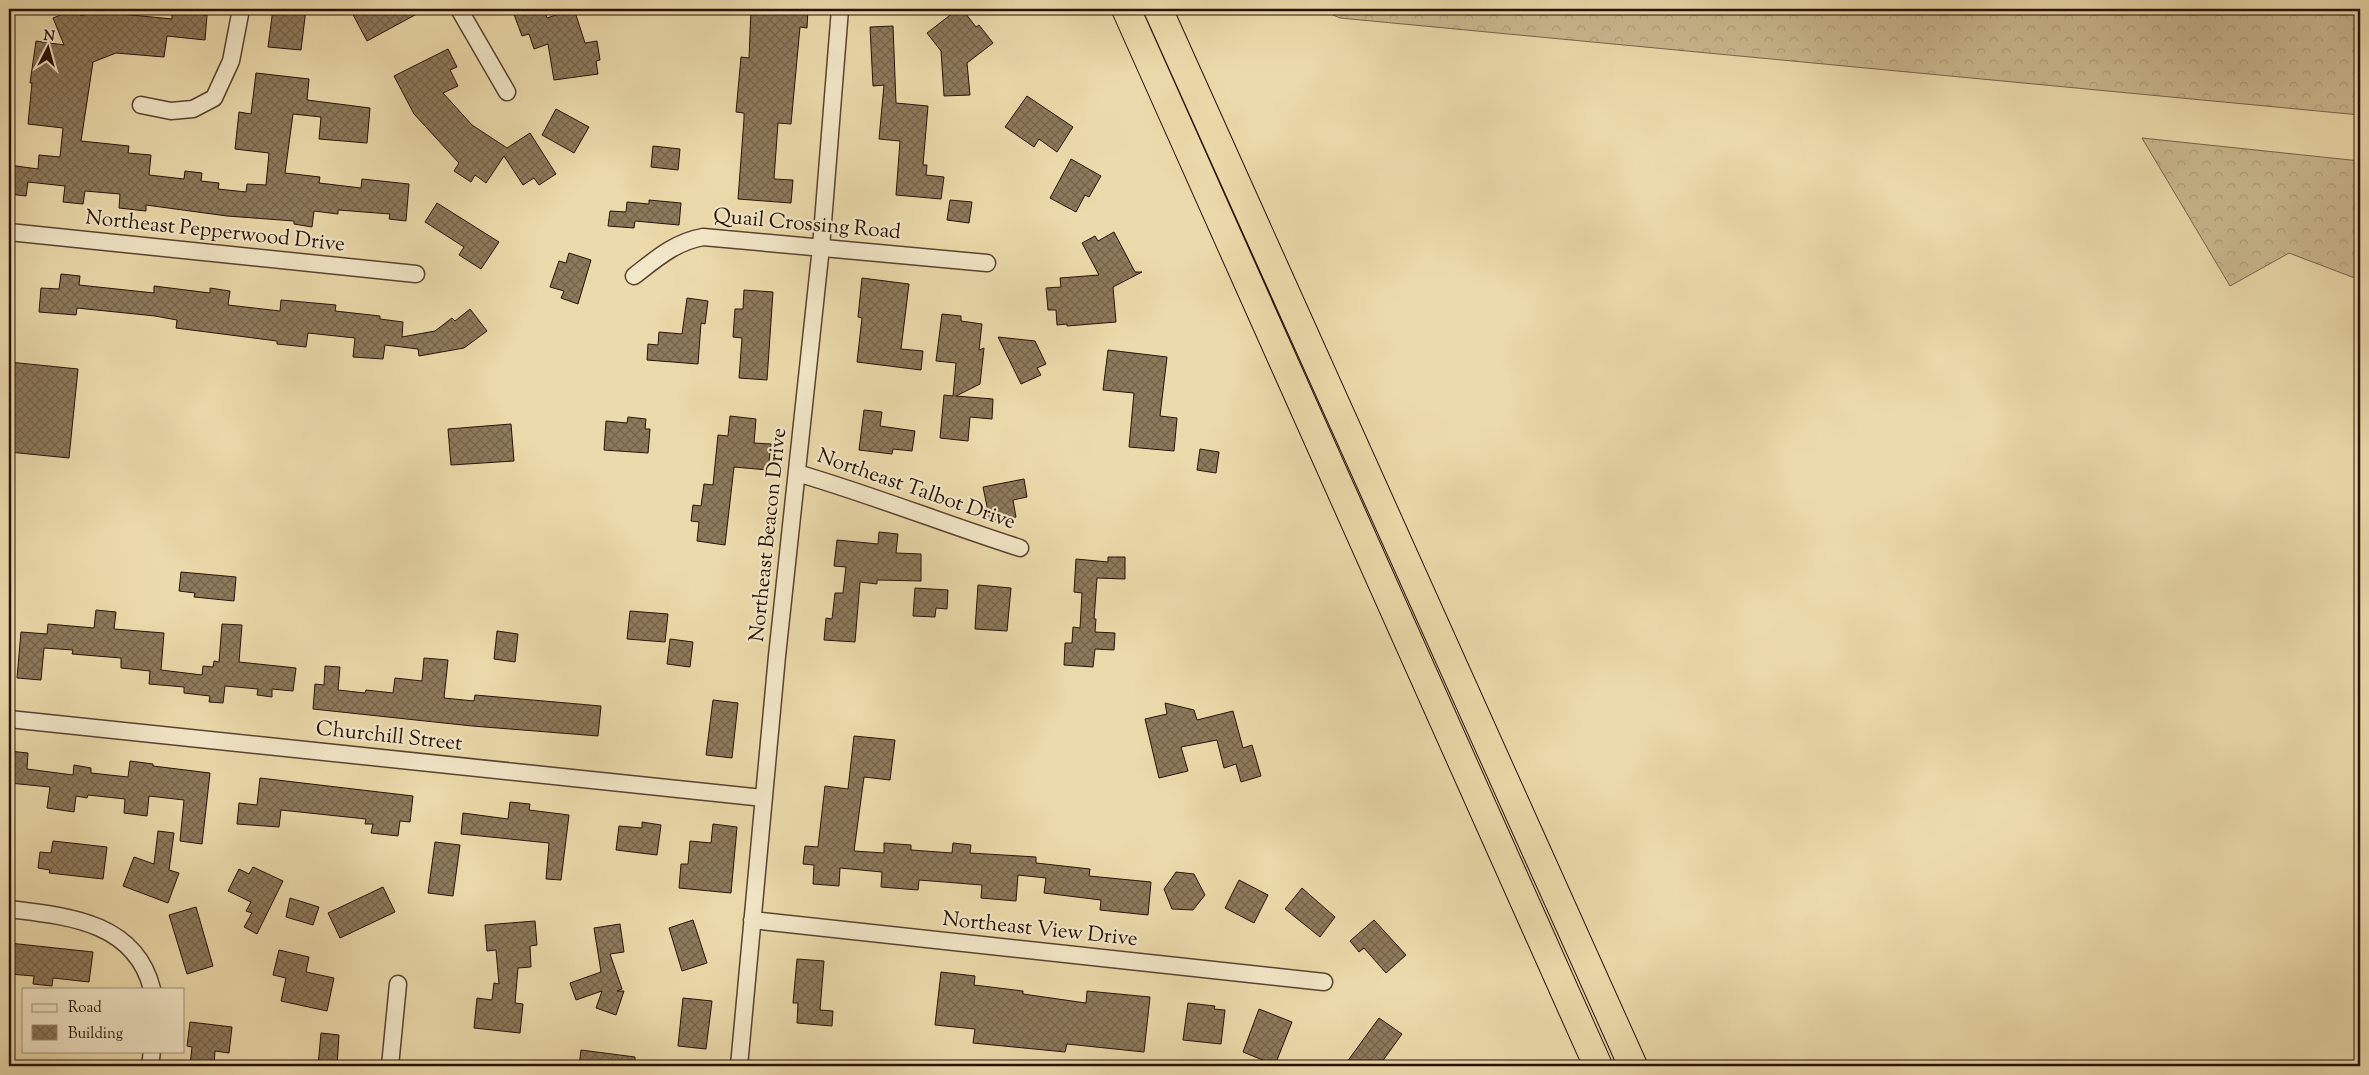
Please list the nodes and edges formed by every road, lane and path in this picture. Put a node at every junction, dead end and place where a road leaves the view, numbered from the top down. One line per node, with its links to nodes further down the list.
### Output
1 (241, 9): 7 (street)
2 (459, 9): 6 (street)
3 (840, 9): 9 (street, Northeast Beacon Drive)
4 (1126, 9): 26 (highway)
5 (1158, 9): 27 (highway)
6 (508, 92)
7 (141, 105)
8 (9, 232): 11 (street, Northeast Pepperwood Drive)
9 (821, 248): 10 (street, Quail Crossing Road); 12 (street, Quail Crossing Road); 13 (street, Northeast Beacon Drive)
10 (987, 263)
11 (416, 274)
12 (634, 276)
13 (797, 473): 14 (street, Northeast Talbot Drive); 16 (street, Northeast Beacon Drive)
14 (1020, 548)
15 (9, 719): 16 (street, Churchill Street)
16 (764, 798): 18 (street, Northeast Beacon Drive)
17 (9, 909): 21 (street)
18 (752, 920): 19 (street, Northeast View Drive); 25 (street, Northeast Beacon Drive)
19 (1324, 982)
20 (398, 984): 24 (street)
21 (152, 988)
22 (152, 1052): 23 (street)
23 (150, 1066)
24 (390, 1066)
25 (739, 1066)
26 (1598, 1066)
27 (1633, 1066)

